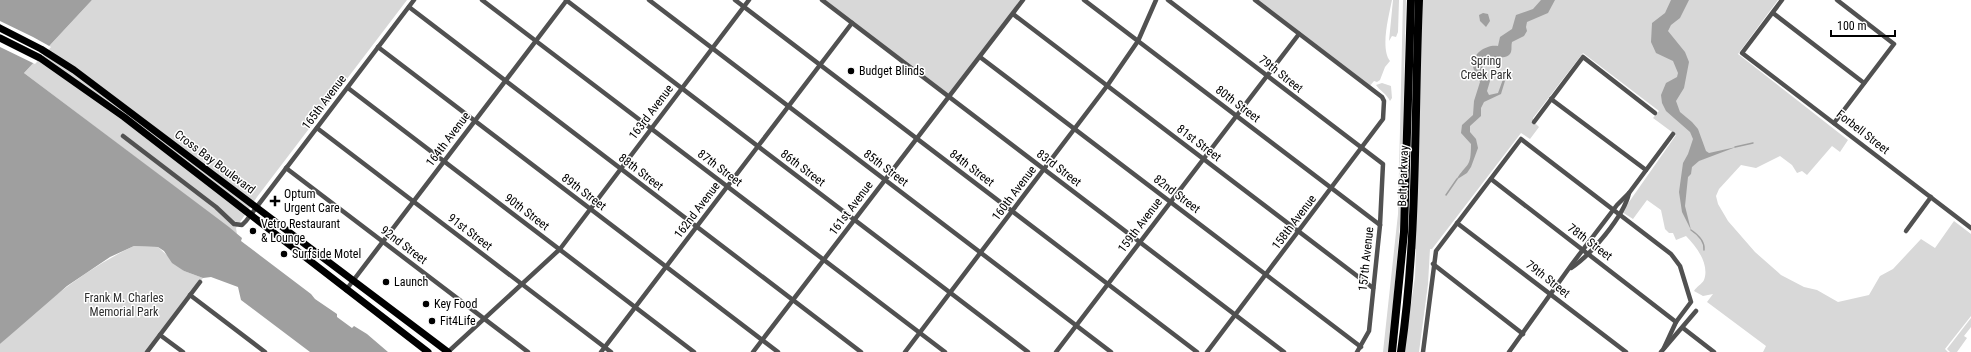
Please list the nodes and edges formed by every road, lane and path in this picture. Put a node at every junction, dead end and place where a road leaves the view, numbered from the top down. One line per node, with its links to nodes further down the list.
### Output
1 (414, 0): 17 (street, 165th Avenue)
2 (482, 0): 25 (street, 87th Street)
3 (566, 0): 25 (street, 164th Avenue); 36 (street, 86th Street)
4 (649, 0): 28 (street, 85th Street)
5 (735, 0): 18 (street, 84th Street)
6 (749, 0): 18 (street, 163rd Avenue)
7 (822, 0): 21 (street, 83rd Street)
8 (1023, 0): 20 (street, 161st Avenue)
9 (1084, 0): 26 (street, 80th Street)
10 (1156, 0): 26 (street, 160th Avenue)
11 (1168, 0): 31 (street, 79th Street)
12 (1255, 0): 23 (street)
13 (1411, 0): 137 (highway, Belt Parkway)
14 (1419, 0): 138 (highway, Belt Parkway)
15 (1782, 0): 19 (street)
16 (1837, 0): 33 (street)
17 (409, 7): 27 (street, 165th Avenue); 32 (street, 88th Street)
18 (744, 7): 28 (street, 163rd Avenue); 30 (street, 84th Street)
19 (1772, 13): 33 (street); 44 (street, Forbell Street)
20 (1013, 14): 29 (street, 161st Avenue); 34 (street, 81st Street)
21 (852, 23): 30 (street, 162nd Avenue); 37 (street, 83rd Street)
22 (0, 28): 68 (main road, Cross Bay Boulevard)
23 (1300, 34): 31 (street, 159th Avenue); 52 (street, 158th Avenue)
24 (0, 38): 73 (main road, Cross Bay Boulevard)
25 (536, 41): 32 (street, 164th Avenue); 46 (street, 87th Street)
26 (1138, 41): 34 (street, 160th Avenue); 41 (street, 80th Street)
27 (378, 47): 35 (street, 165th Avenue); 42 (street, 89th Street)
28 (712, 48): 36 (street, 163rd Avenue); 39 (street, 85th Street)
29 (980, 57): 37 (street, 161st Avenue); 47 (street, 82nd Street)
30 (821, 65): 39 (street, 162nd Avenue); 50 (street, 84th Street)
31 (1267, 76): 41 (street, 159th Avenue); 52 (street, 79th Street)
32 (505, 81): 42 (street, 164th Avenue); 57 (street, 88th Street)
33 (1864, 83): 44 (street)
34 (1107, 86): 47 (street, 160th Avenue); 53 (street, 81st Street)
35 (348, 88): 45 (street, 165th Avenue); 54 (street, 90th Street)
36 (682, 88): 46 (street, 163rd Avenue); 51 (street, 86th Street)
37 (949, 96): 50 (street, 161st Avenue); 58 (street, 83rd Street)
38 (1552, 99): 40 (street); 43 (street); 59 (street)
39 (789, 107): 51 (street, 162nd Avenue); 61 (street, 85th Street)
40 (1655, 113)
41 (1236, 116): 53 (street, 159th Avenue); 63 (street, 80th Street)
42 (475, 121): 54 (street, 164th Avenue); 69 (street, 89th Street)
43 (1534, 122)
44 (1834, 122): 65 (street, Forbell Street)
45 (317, 128): 56 (street, 165th Avenue); 66 (street, 91st Street)
46 (651, 129): 57 (street, 163rd Avenue); 62 (street, 87th Street)
47 (1075, 129): 58 (street, 160th Avenue); 67 (street, 82nd Street)
48 (1673, 134): 59 (street)
49 (123, 136): 73 (street)
50 (916, 138): 61 (street, 161st Avenue); 71 (street, 84th Street)
51 (758, 147): 62 (street, 162nd Avenue); 74 (street, 86th Street)
52 (1362, 149): 55 (street, 79th Street); 63 (street, 158th Avenue)
53 (1203, 159): 67 (street, 159th Avenue); 80 (street, 81st Street)
54 (444, 161): 66 (street, 164th Avenue); 83 (street, 90th Street)
55 (1383, 164): 76 (street, 157th Avenue)
56 (286, 168): 68 (street, 165th Avenue); 81 (street, 92nd Street)
57 (621, 169): 69 (street, 163rd Avenue); 77 (street, 88th Street)
58 (1044, 169): 71 (street, 160th Avenue); 82 (street, 83rd Street)
59 (1646, 170): 64 (street)
60 (1491, 179): 70 (street); 75 (street); 84 (street, 78th Street)
61 (885, 180): 74 (street, 161st Avenue); 85 (street, 85th Street)
62 (728, 187): 77 (street, 162nd Avenue); 87 (street, 87th Street)
63 (1332, 188): 76 (street, 80th Street); 80 (street, 158th Avenue)
64 (1629, 193): 70 (street); 72 (street)
65 (1931, 197): 78 (street, Forbell Street); 79 (street)
66 (414, 201): 81 (street, 164th Avenue); 94 (street, 91st Street)
67 (1170, 202): 82 (street, 159th Avenue); 91 (street, 82nd Street)
68 (257, 208): 73 (street, 165th Avenue); 92 (main road, Cross Bay Boulevard)
69 (590, 209): 83 (street, 163rd Avenue); 89 (street, 89th Street)
70 (1614, 210): 72 (street); 84 (street)
71 (1012, 211): 85 (street, 160th Avenue); 95 (street, 84th Street)
72 (1619, 214): 86 (street); 106 (street)
73 (250, 216): 97 (main road, Cross Bay Boulevard)
74 (854, 220): 87 (street, 161st Avenue); 98 (street, 86th Street)
75 (1458, 223): 88 (street); 99 (street, 79th Street)
76 (1380, 225): 96 (street, 157th Avenue)
77 (697, 227): 89 (street, 162nd Avenue); 101 (street, 88th Street)
78 (1971, 228)
79 (1906, 231)
80 (1299, 232): 91 (street, 158th Avenue); 96 (street, 81st Street)
81 (383, 242): 92 (street, 164th Avenue); 105 (street, 92nd Street)
82 (1140, 242): 95 (street, 159th Avenue); 104 (street, 83rd Street)
83 (560, 250): 94 (street, 163rd Avenue); 102 (street, 90th Street)
84 (1583, 250): 86 (street, 78th Street); 90 (street)
85 (980, 253): 98 (street, 160th Avenue); 107 (street, 85th Street)
86 (1589, 254): 90 (street); 106 (street, 78th Street)
87 (824, 260): 101 (street, 161st Avenue); 109 (street, 87th Street)
88 (1433, 264): 110 (street); 139 (street)
89 (666, 267): 102 (street, 162nd Avenue); 112 (street, 89th Street)
90 (1570, 269): 99 (street)
91 (1266, 275): 104 (street, 158th Avenue); 114 (street, 82nd Street)
92 (353, 281): 97 (street, 164th Avenue); 120 (main road, Cross Bay Boulevard)
93 (200, 282): 100 (street)
94 (522, 284): 105 (street, 163rd Avenue); 113 (street, 91st Street)
95 (1108, 284): 107 (street, 159th Avenue); 133 (street, 84th Street)
96 (1373, 288): 114 (street, 157th Avenue)
97 (346, 290): 119 (main road, Cross Bay Boulevard)
98 (950, 293): 109 (street, 160th Avenue); 130 (street, 86th Street)
99 (1551, 294): 110 (street); 141 (street, 79th Street)
100 (190, 295): 111 (street); 118 (street)
101 (793, 300): 112 (street, 161st Avenue); 127 (street, 88th Street)
102 (636, 307): 113 (street, 162nd Avenue); 124 (street, 90th Street)
103 (1696, 311): 108 (street)
104 (1236, 315): 134 (street, 158th Avenue); 135 (street, 83rd Street)
105 (484, 319): 120 (street, 163rd Avenue); 121 (street, 92nd Street)
106 (1676, 322): 115 (street)
107 (1076, 325): 131 (street, 159th Avenue); 132 (street, 85th Street)
108 (1683, 328): 115 (street); 142 (street)
109 (919, 333): 128 (street, 160th Avenue); 129 (street, 87th Street)
110 (1523, 334): 140 (street)
111 (160, 335): 116 (street); 117 (street)
112 (762, 340): 125 (street, 161st Avenue); 126 (street, 89th Street)
113 (605, 347): 122 (street, 162nd Avenue); 123 (street, 91st Street)
114 (1361, 347): 136 (street, 157th Avenue)
115 (1663, 350)
116 (147, 352)
117 (183, 352)
118 (265, 352)
119 (428, 352)
120 (448, 352)
121 (528, 352)
122 (602, 352)
123 (611, 352)
124 (694, 352)
125 (753, 352)
126 (778, 352)
127 (861, 352)
128 (905, 352)
129 (944, 352)
130 (1028, 352)
131 (1056, 352)
132 (1111, 352)
133 (1197, 352)
134 (1207, 352)
135 (1284, 352)
136 (1357, 352)
137 (1392, 352)
138 (1401, 352)
139 (1423, 352)
140 (1509, 352)
141 (1626, 352)
142 (1714, 352)

